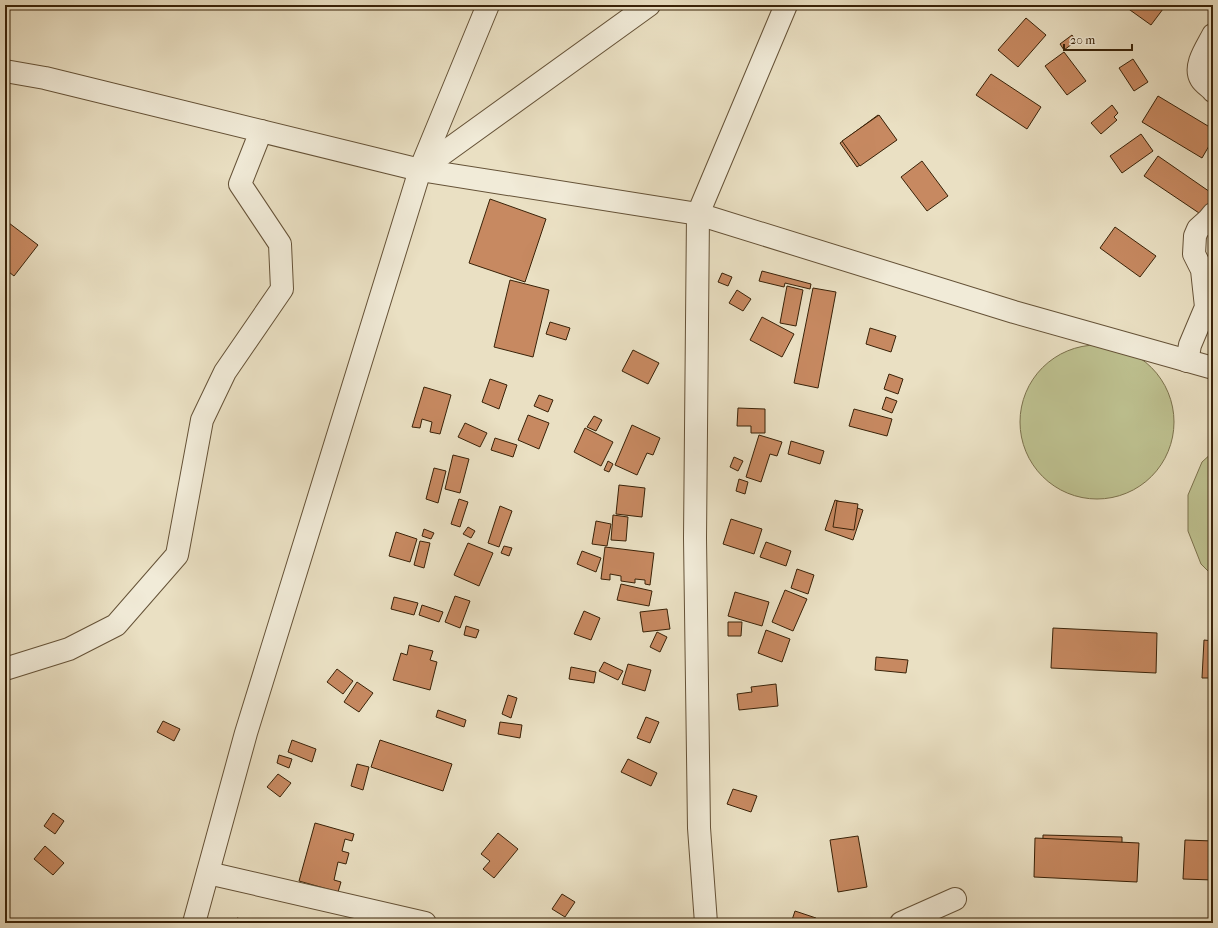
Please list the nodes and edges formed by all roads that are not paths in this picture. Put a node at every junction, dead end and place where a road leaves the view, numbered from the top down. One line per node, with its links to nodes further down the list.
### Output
1 (488, 5): 8 (street)
2 (649, 5): 8 (street)
3 (786, 5): 9 (street)
4 (1213, 35): 6 (street)
5 (5, 71): 7 (street)
6 (1213, 91)
7 (260, 131): 8 (street); 13 (street)
8 (420, 170): 9 (street); 14 (street)
9 (698, 214): 11 (street); 18 (street)
10 (1213, 214): 11 (street)
11 (1187, 361): 12 (street)
12 (1213, 368)
13 (5, 669)
14 (208, 873): 16 (street); 17 (street)
15 (955, 899): 19 (street)
16 (194, 923)
17 (425, 923)
18 (706, 923)
19 (901, 923)

